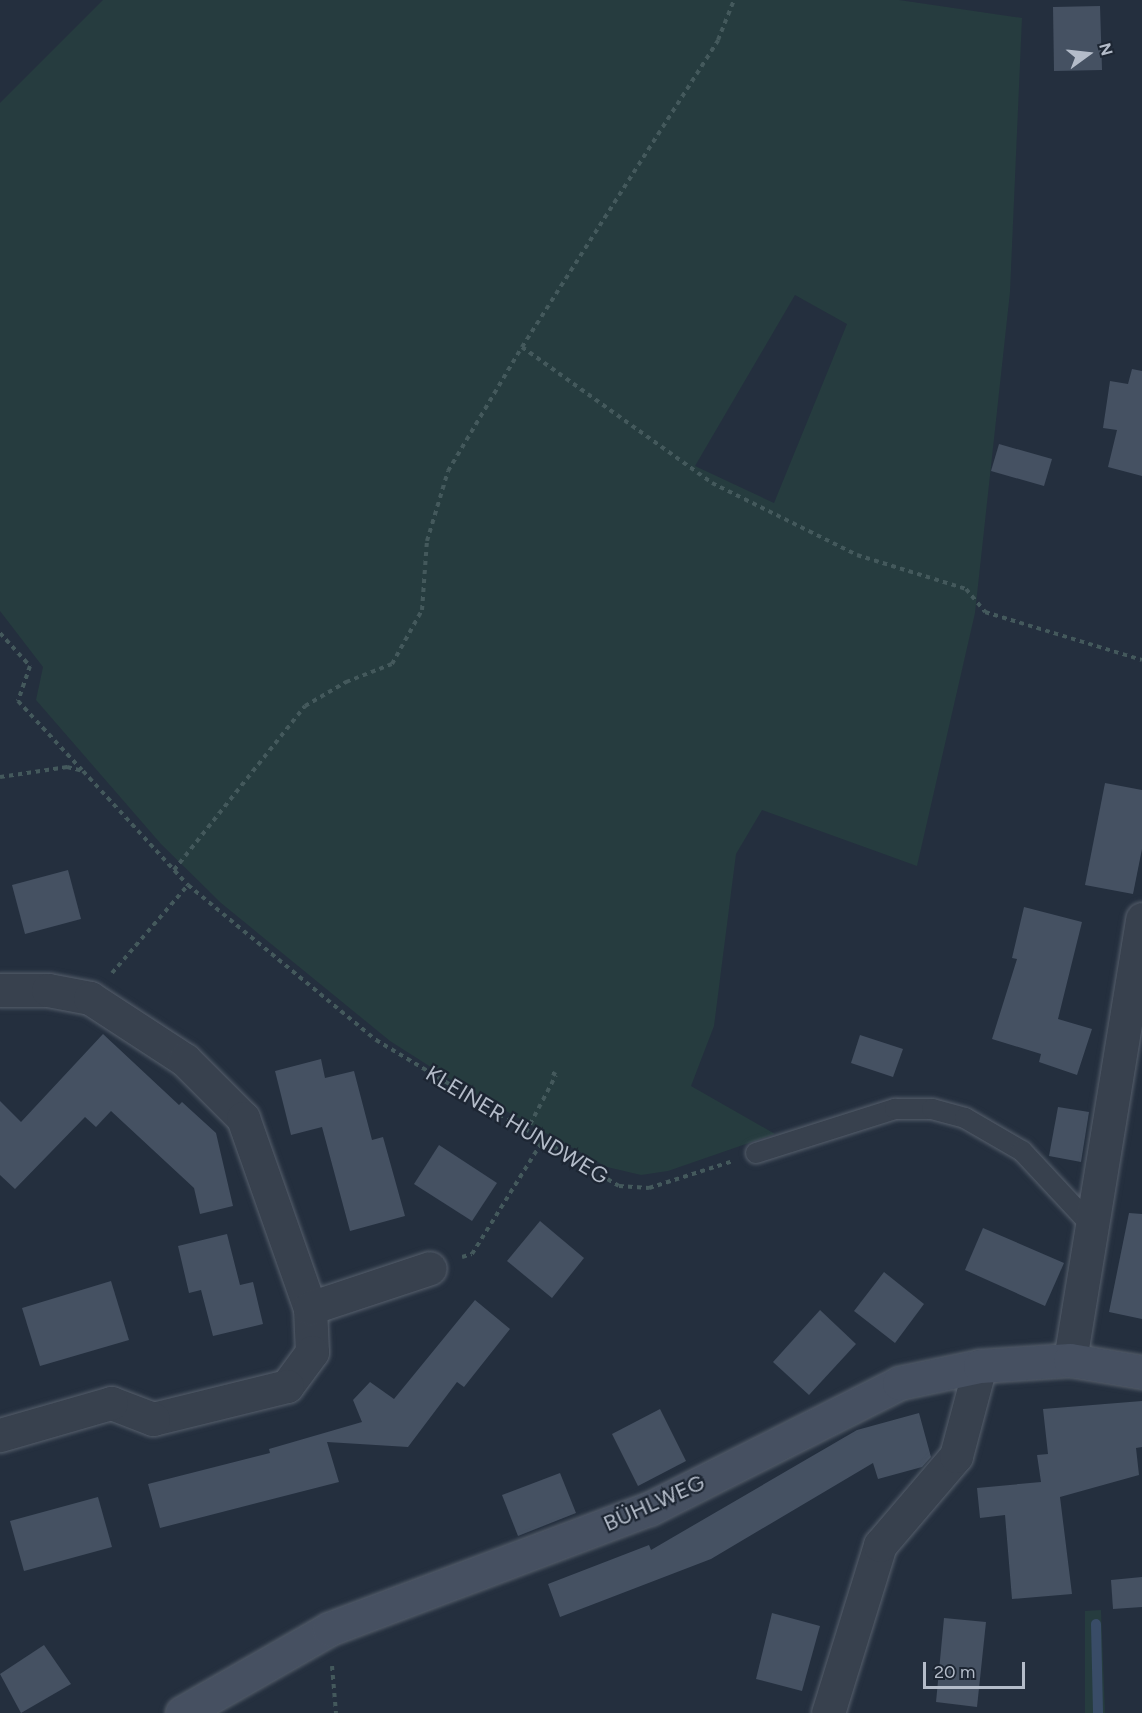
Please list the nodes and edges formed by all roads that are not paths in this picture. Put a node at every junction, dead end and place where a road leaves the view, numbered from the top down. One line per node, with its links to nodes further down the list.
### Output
1 (1142, 919): 4 (street)
2 (0, 990): 6 (street)
3 (756, 1153): 4 (lane)
4 (1092, 1226): 7 (street)
5 (430, 1268): 6 (street)
6 (310, 1308): 10 (street)
7 (1070, 1360): 8 (street, BÜHLWEG); 9 (street, BÜHLWEG)
8 (980, 1366): 11 (street, BÜHLWEG); 12 (street)
9 (1142, 1372)
10 (0, 1435)
11 (182, 1713)
12 (828, 1713)

